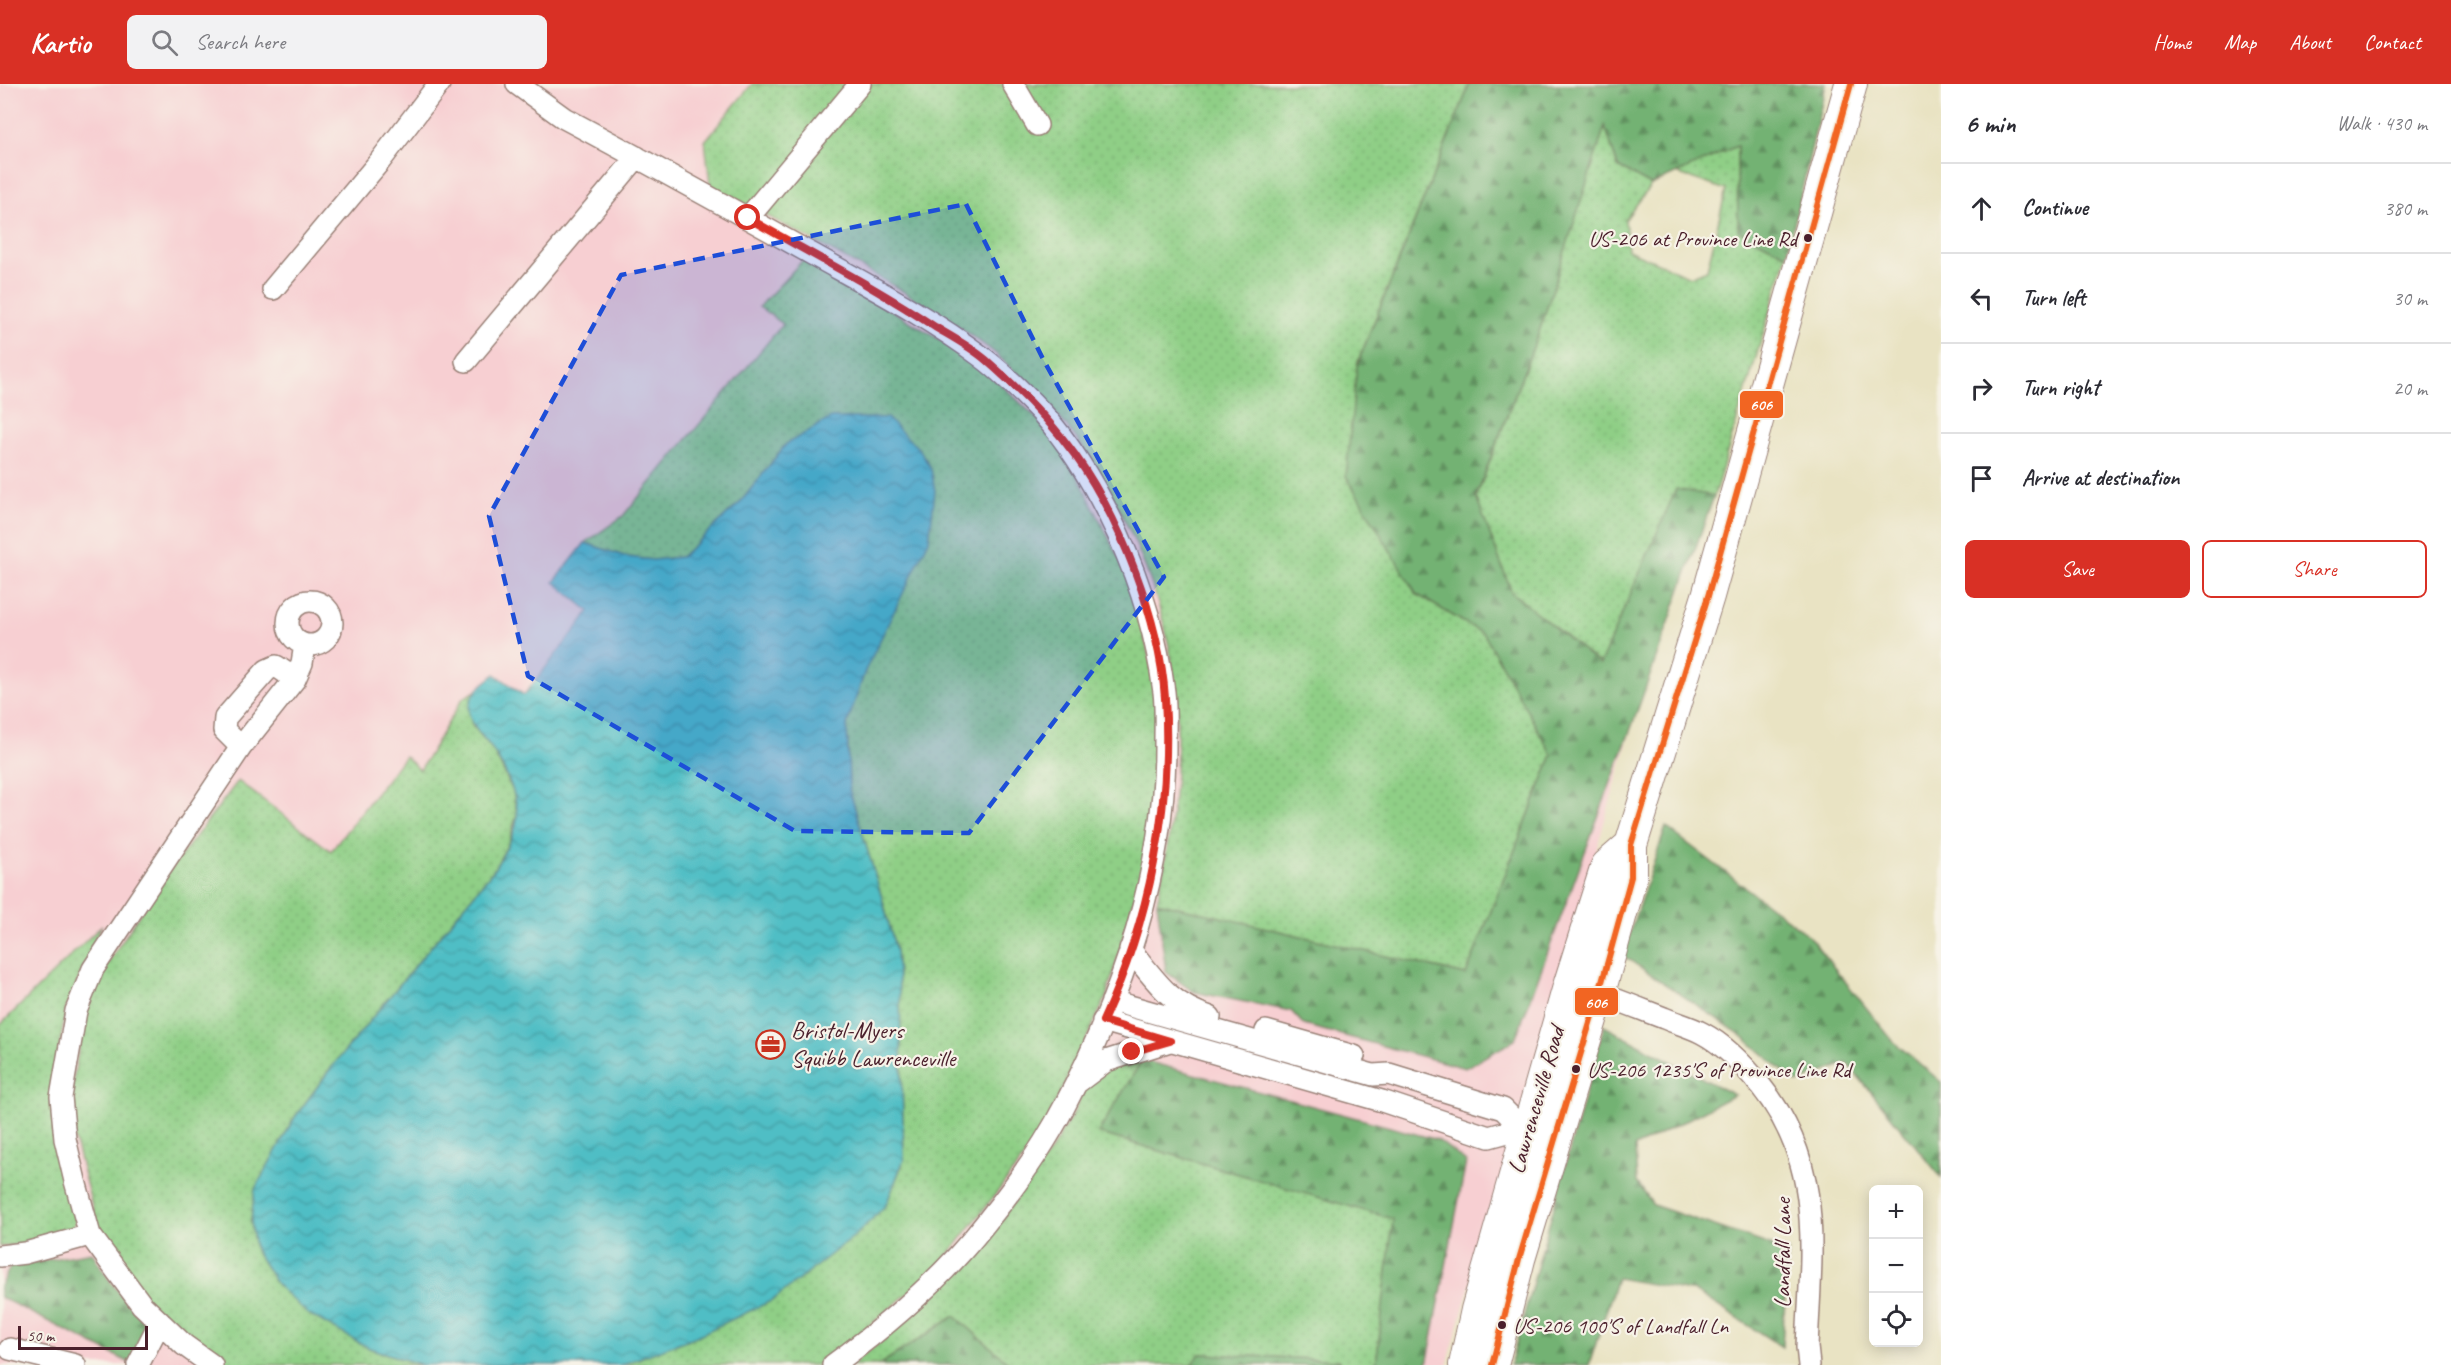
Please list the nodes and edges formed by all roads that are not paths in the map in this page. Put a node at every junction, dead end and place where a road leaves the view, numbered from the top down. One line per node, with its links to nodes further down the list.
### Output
1 (439, 84): 9 (street)
2 (517, 84): 7 (street)
3 (860, 84): 8 (street)
4 (1012, 84): 6 (street)
5 (1851, 84): 14 (highway)
6 (1037, 125)
7 (637, 157): 8 (street); 10 (street)
8 (748, 218): 15 (street)
9 (273, 289)
10 (466, 361)
11 (305, 645): 12 (street)
12 (295, 679): 13 (street); 13 (street)
13 (241, 747): 27 (street)
14 (1631, 846): 16 (highway, Lawrenceville Road); 17 (highway, Lawrenceville Road)
15 (1130, 949): 18 (street); 23 (street)
16 (1570, 982): 17 (street, Landfall Lane); 26 (highway, Lawrenceville Road)
17 (1599, 993): 26 (highway, Lawrenceville Road); 31 (street, Landfall Lane)
18 (1112, 1001): 19 (street); 20 (street)
19 (1103, 1021): 21 (street); 24 (street)
20 (1237, 1037): 22 (street); 23 (street)
21 (1170, 1041): 22 (street); 24 (street)
22 (1230, 1058): 25 (street)
23 (1389, 1074): 25 (street); 26 (street)
24 (1075, 1084): 35 (street)
25 (1382, 1101): 26 (street)
26 (1534, 1131): 36 (highway, Lawrenceville Road); 37 (highway, Lawrenceville Road)
27 (90, 1235): 28 (street); 29 (street)
28 (0, 1256)
29 (160, 1322): 33 (street); 34 (street)
30 (10, 1349): 32 (street)
31 (1806, 1359)
32 (75, 1365)
33 (138, 1365)
34 (212, 1365)
35 (834, 1365)
36 (1465, 1365)
37 (1492, 1365)

